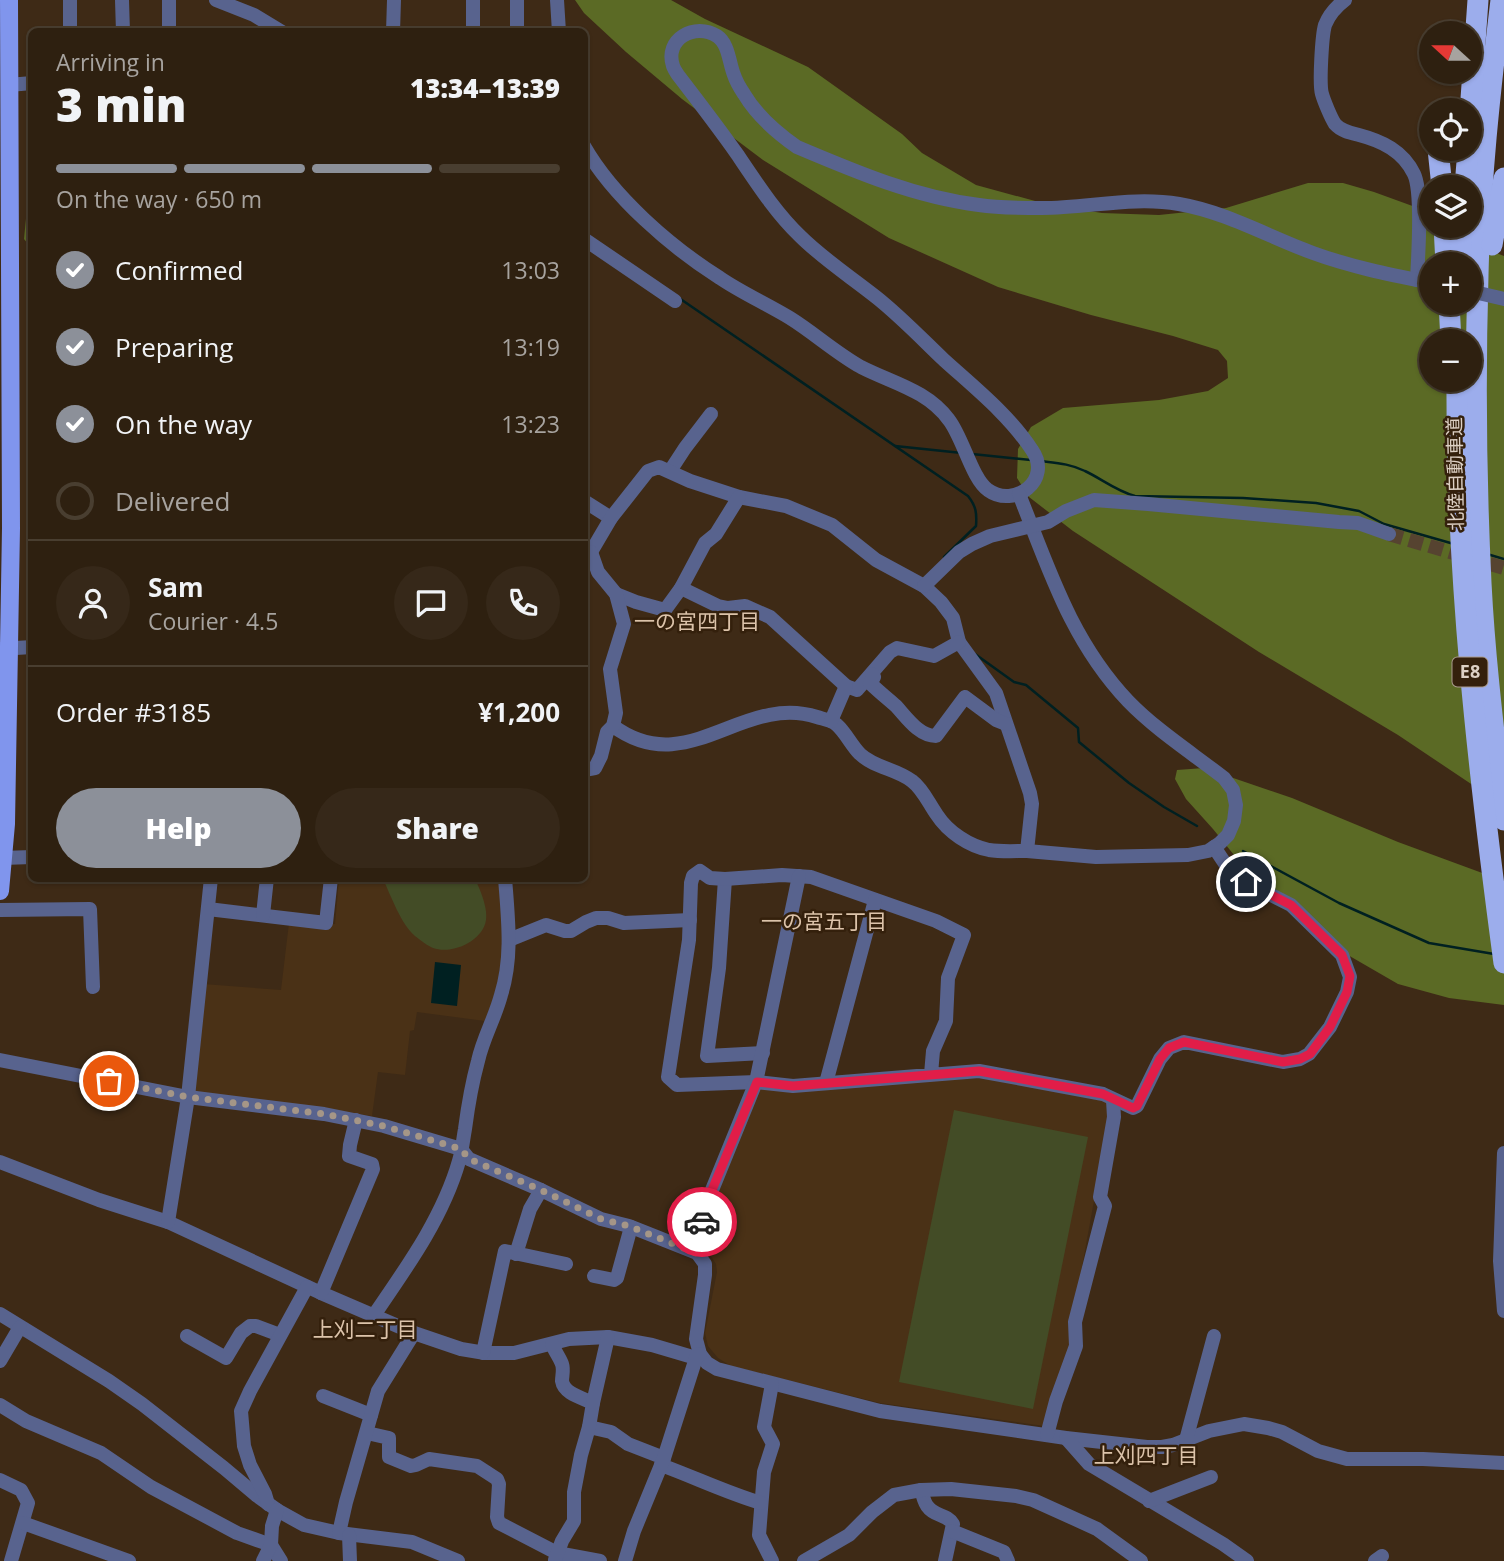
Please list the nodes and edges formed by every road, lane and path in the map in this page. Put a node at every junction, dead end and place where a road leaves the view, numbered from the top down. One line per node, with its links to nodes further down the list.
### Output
1 (9, 0): 22 (main road)
2 (70, 0): 13 (street)
3 (122, 0): 14 (street)
4 (169, 0): 15 (street)
5 (216, 0): 16 (street)
6 (394, 0): 17 (street)
7 (473, 0): 18 (street)
8 (517, 0): 19 (street)
9 (557, 0): 20 (street)
10 (1345, 0): 27 (street)
11 (1478, 0): 23 (highway)
12 (1501, 0): 39 (highway, 北陸自動車道 / E8)
13 (70, 28)
14 (123, 28)
15 (169, 28)
16 (275, 28)
17 (393, 28)
18 (474, 28)
19 (517, 28)
20 (559, 28)
21 (28, 85): 22 (street)
22 (6, 94): 32 (main road)
23 (1471, 98)
24 (588, 152): 37 (street)
25 (1504, 178): 39 (highway)
26 (588, 242): 31 (street)
27 (1422, 252)
28 (1419, 281): 37 (street)
29 (1482, 294): 30 (street, bridge)
30 (1504, 299)
31 (675, 301)
32 (6, 357): 35 (main road)
33 (1456, 392): 77 (highway, 北陸自動車道 / E8)
34 (711, 414): 36 (street)
35 (5, 428): 43 (main road)
36 (670, 471): 38 (street); 41 (street)
37 (1019, 494): 42 (street)
38 (740, 497): 46 (street); 47 (street)
39 (1478, 500): 58 (highway, 北陸自動車道 / E8)
40 (588, 504): 41 (street)
41 (611, 518): 45 (street)
42 (1032, 526): 44 (street); 46 (street); 60 (street)
43 (5, 528): 51 (main road)
44 (1389, 534)
45 (588, 555): 48 (street)
46 (924, 586): 49 (street)
47 (681, 588): 48 (street); 53 (street)
48 (616, 594): 56 (street)
49 (959, 642): 52 (street); 55 (street)
50 (28, 647): 51 (street)
51 (4, 649): 59 (main road)
52 (872, 674): 53 (street); 55 (street)
53 (846, 687): 54 (street)
54 (831, 721): 56 (street); 61 (street)
55 (1006, 724): 61 (street)
56 (613, 726): 57 (street)
57 (588, 769)
58 (1504, 820)
59 (3, 824): 63 (main road)
60 (1214, 847): 61 (street); 85 (street)
61 (1027, 851)
62 (28, 857): 63 (street)
63 (4, 858): 70 (main road)
64 (799, 876): 65 (street); 71 (street); 79 (street)
65 (725, 878): 75 (street); 79 (street)
66 (211, 882): 72 (street)
67 (267, 882): 74 (street)
68 (331, 882): 74 (street)
69 (505, 882): 76 (street)
70 (0, 891)
71 (875, 900): 81 (street); 83 (street)
72 (208, 909): 74 (street); 84 (street)
73 (0, 910): 78 (street)
74 (263, 915)
75 (690, 920): 76 (street); 82 (street)
76 (509, 940): 87 (street)
77 (1504, 963)
78 (93, 987)
79 (762, 1053): 82 (street)
80 (0, 1060): 84 (street)
81 (931, 1074): 83 (street); 85 (street)
82 (757, 1082): 83 (street); 93 (street)
83 (826, 1083)
84 (188, 1097): 86 (street); 91 (street)
85 (1113, 1100): 119 (street)
86 (356, 1120): 87 (street); 98 (street)
87 (461, 1149): 90 (street); 101 (street)
88 (1504, 1153): 99 (street)
89 (0, 1162): 91 (street)
90 (541, 1190): 92 (street); 94 (street)
91 (168, 1222): 97 (street)
92 (631, 1227): 93 (street); 96 (street)
93 (696, 1253): 110 (street)
94 (516, 1254): 95 (street); 109 (street)
95 (566, 1264)
96 (594, 1276)
97 (307, 1287): 98 (street); 104 (street)
98 (321, 1293): 101 (street)
99 (1504, 1311)
100 (0, 1314): 102 (street)
101 (374, 1315): 103 (street)
102 (20, 1327): 111 (street); 129 (street)
103 (414, 1333): 109 (street); 116 (street)
104 (280, 1335): 105 (street); 129 (street)
105 (187, 1336)
106 (1214, 1336): 121 (street)
107 (608, 1337): 108 (street); 110 (street); 114 (street)
108 (552, 1344): 109 (street); 114 (street)
109 (484, 1353)
110 (698, 1356): 112 (street); 122 (street)
111 (0, 1361)
112 (772, 1384): 119 (street); 128 (street)
113 (323, 1396): 116 (street)
114 (593, 1403): 117 (street)
115 (0, 1405): 133 (street)
116 (371, 1415): 118 (street)
117 (589, 1427): 122 (street); 134 (street)
118 (367, 1433): 132 (street); 134 (street)
119 (1047, 1435): 120 (street)
120 (1066, 1438): 121 (street); 127 (street)
121 (1186, 1440): 123 (street)
122 (662, 1461): 128 (street); 142 (street)
123 (1504, 1463)
124 (1210, 1477): 127 (street)
125 (0, 1480): 130 (street)
126 (921, 1490): 131 (street); 144 (street); 147 (street)
127 (1149, 1501): 148 (street)
128 (761, 1503): 143 (street)
129 (272, 1507): 132 (street); 133 (street)
130 (23, 1523): 135 (street); 136 (street)
131 (952, 1531): 145 (street); 146 (street)
132 (344, 1534): 139 (street); 140 (street)
133 (271, 1545): 137 (street); 138 (street)
134 (555, 1557): 141 (street)
135 (11, 1561)
136 (129, 1561)
137 (263, 1561)
138 (281, 1561)
139 (350, 1561)
140 (458, 1561)
141 (600, 1561)
142 (625, 1561)
143 (772, 1561)
144 (804, 1561)
145 (945, 1561)
146 (1008, 1561)
147 (1141, 1561)
148 (1247, 1561)

